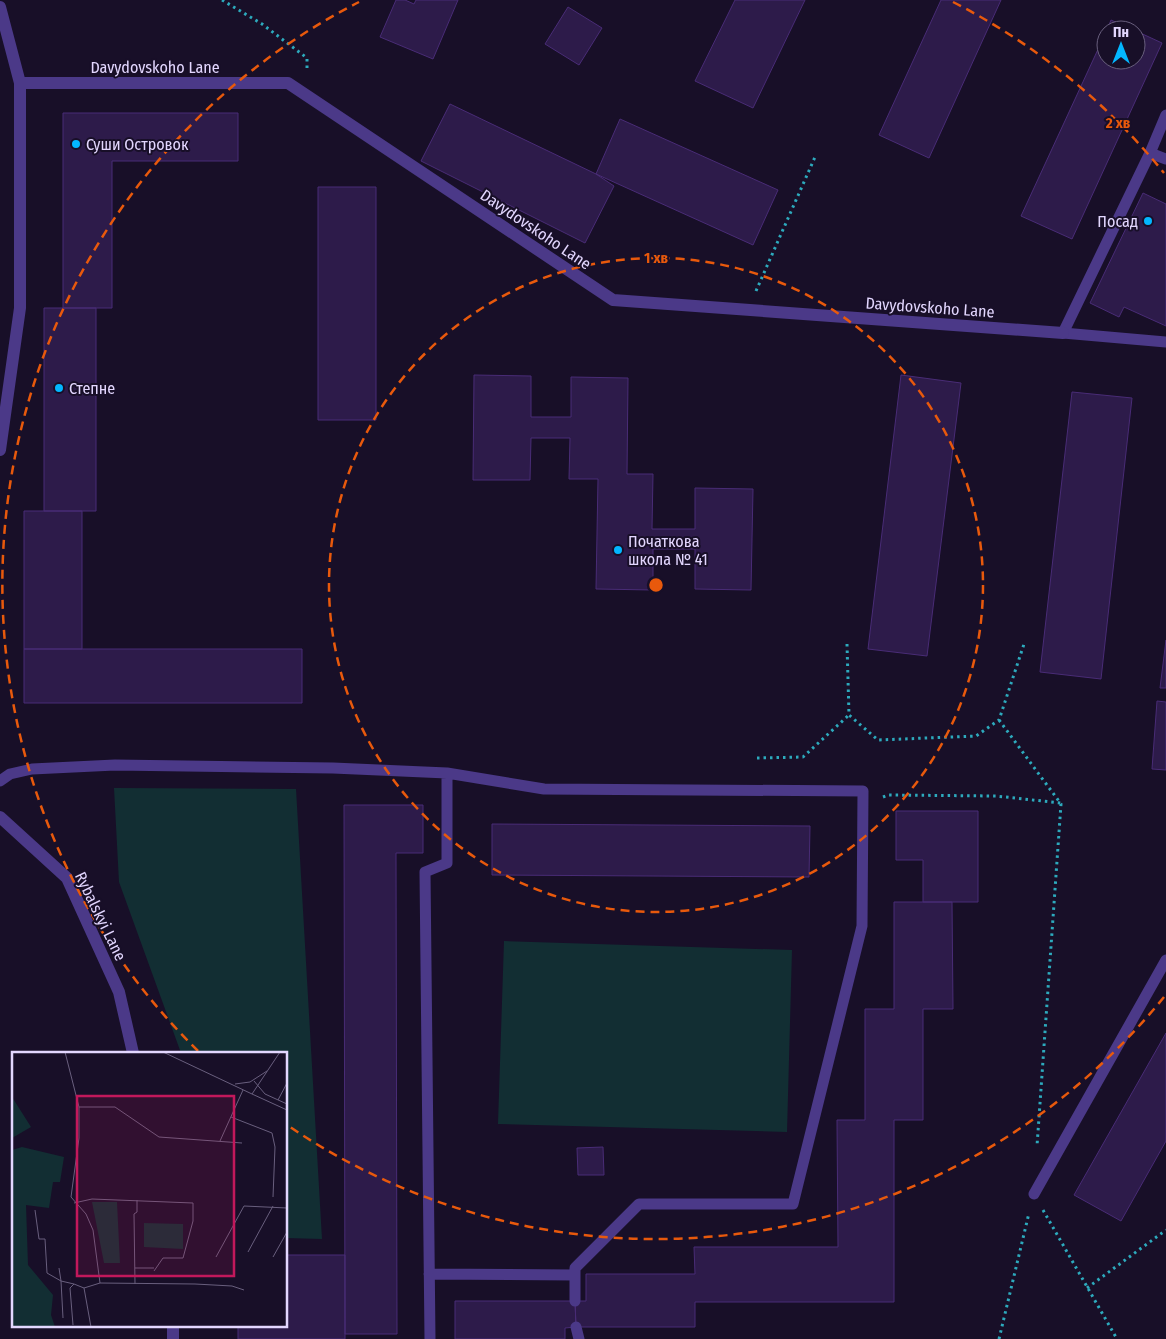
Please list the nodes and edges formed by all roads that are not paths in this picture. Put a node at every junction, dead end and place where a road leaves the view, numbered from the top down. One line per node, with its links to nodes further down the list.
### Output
1 (0, 7): 2 (street)
2 (20, 83): 6 (street, Davydovskoho Lane); 8 (street)
3 (1166, 115): 4 (lane)
4 (1150, 152): 5 (lane); 6 (lane)
5 (1166, 159)
6 (1063, 332): 7 (lane)
7 (1166, 342)
8 (0, 450)
9 (448, 773): 10 (lane); 15 (lane); 16 (lane)
10 (0, 781)
11 (0, 817): 13 (street, Rybalskyi Lane)
12 (1166, 960): 14 (lane)
13 (133, 1052)
14 (1034, 1194)
15 (430, 1274): 16 (lane); 21 (lane)
16 (576, 1275): 17 (lane)
17 (576, 1301)
18 (173, 1326): 20 (street)
19 (576, 1327): 22 (lane)
20 (174, 1339)
21 (430, 1339)
22 (579, 1339)

